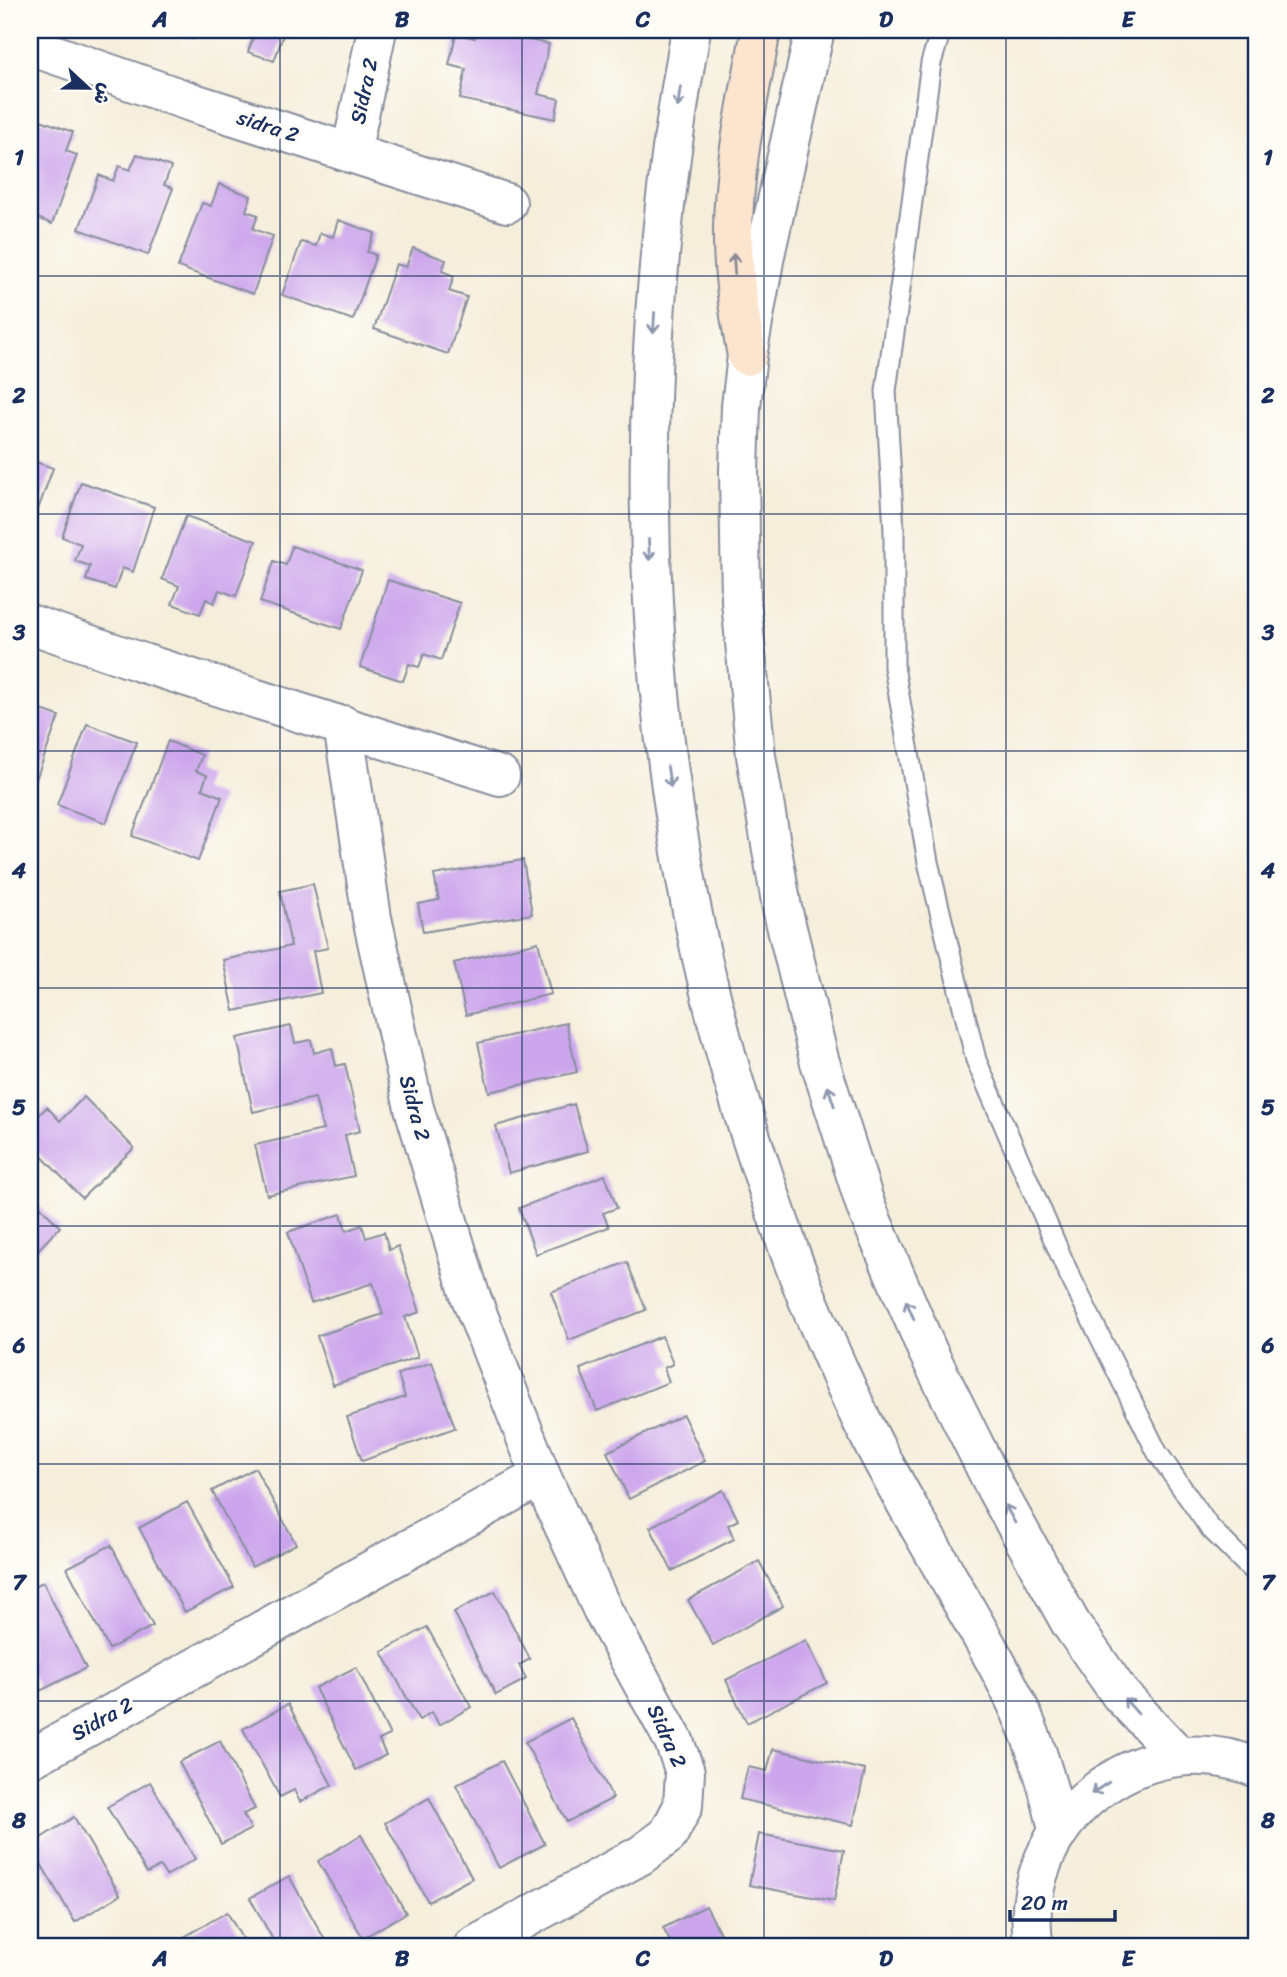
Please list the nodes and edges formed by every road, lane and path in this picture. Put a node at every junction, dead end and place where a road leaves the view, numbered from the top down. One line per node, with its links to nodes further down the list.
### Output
1 (377, 30): 7 (street, Sidra 2)
2 (691, 30): 18 (street, one-way to 18)
3 (761, 30): 9 (main road, one-way to 3)
4 (815, 30): 9 (street)
5 (941, 30): 14 (lane)
6 (30, 46): 7 (street, sidra 2)
7 (351, 153): 8 (street, sidra 2)
8 (506, 203)
9 (747, 356): 15 (street, one-way to 9)
10 (30, 624): 11 (street)
11 (343, 724): 12 (street); 13 (street, Sidra 2)
12 (500, 776)
13 (541, 1476): 16 (street, Sidra 2); 20 (street, Sidra 2)
14 (1257, 1575)
15 (1178, 1755): 17 (street); 18 (street, one-way to 18)
16 (30, 1759)
17 (1257, 1768)
18 (1058, 1830): 19 (street)
19 (1027, 1942)
20 (473, 1947)

